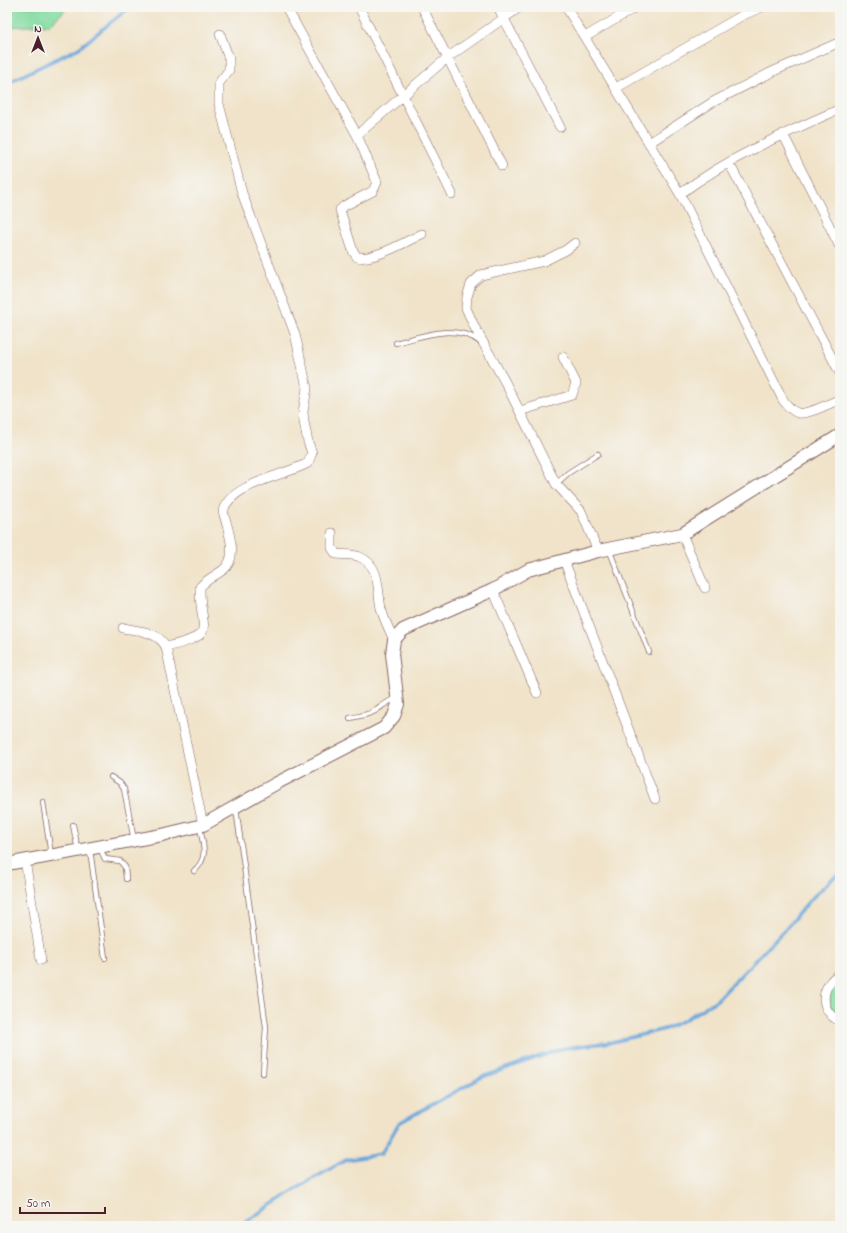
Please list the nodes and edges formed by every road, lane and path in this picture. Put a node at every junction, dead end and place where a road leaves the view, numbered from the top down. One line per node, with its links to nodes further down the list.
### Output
1 (286, 7): 19 (street)
2 (359, 7): 15 (street)
3 (422, 7): 13 (street)
4 (498, 7): 9 (street)
5 (520, 7): 9 (street)
6 (566, 7): 11 (street)
7 (636, 7): 11 (street)
8 (762, 7): 14 (street)
9 (504, 18): 13 (street); 17 (street)
10 (220, 34): 45 (street)
11 (584, 37): 14 (street)
12 (840, 42): 20 (street)
13 (447, 58): 15 (street); 22 (street)
14 (616, 88): 20 (street)
15 (403, 96): 19 (street); 23 (street)
16 (840, 110): 18 (street)
17 (560, 126)
18 (783, 134): 21 (street); 27 (street)
19 (357, 135): 25 (street)
20 (649, 143): 24 (street)
21 (729, 163): 24 (street); 31 (street)
22 (502, 166)
23 (452, 194)
24 (680, 194): 32 (street)
25 (422, 234)
26 (575, 243): 29 (street)
27 (840, 247)
28 (396, 343): 29 (lane)
29 (485, 345): 33 (street)
30 (564, 357): 33 (street)
31 (840, 373)
32 (840, 399)
33 (520, 411): 36 (street)
34 (840, 435): 38 (street)
35 (598, 454): 36 (lane)
36 (556, 484): 39 (street)
37 (332, 533): 44 (street)
38 (682, 534): 39 (street); 41 (street)
39 (603, 550): 40 (street); 46 (lane)
40 (564, 560): 42 (street); 51 (street)
41 (705, 588)
42 (493, 590): 44 (street); 47 (street)
43 (123, 628): 45 (street)
44 (394, 640): 48 (street)
45 (166, 646): 55 (street)
46 (649, 652)
47 (536, 693)
48 (397, 698): 49 (lane); 53 (street)
49 (350, 718)
50 (111, 777): 56 (lane)
51 (655, 799)
52 (42, 802): 58 (lane)
53 (236, 806): 55 (street); 67 (lane)
54 (73, 825): 57 (lane)
55 (201, 825): 56 (street); 61 (lane)
56 (134, 840): 57 (street)
57 (89, 848): 58 (street); 62 (lane); 63 (lane)
58 (51, 855): 59 (street)
59 (25, 860): 60 (street); 64 (street)
60 (7, 864)
61 (194, 871)
62 (126, 879)
63 (105, 958)
64 (41, 960)
65 (840, 974): 66 (street)
66 (840, 1021)
67 (263, 1073)

